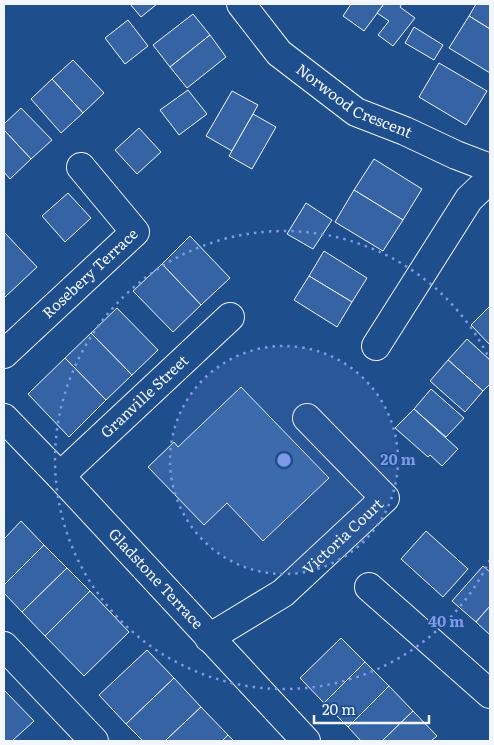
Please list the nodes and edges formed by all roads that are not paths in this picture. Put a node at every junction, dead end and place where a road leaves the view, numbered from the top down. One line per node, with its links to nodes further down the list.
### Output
1 (241, 4): 3 (street, Norwood Crescent)
2 (81, 167): 7 (street, Rosebery Terrace)
3 (490, 168)
4 (490, 179): 6 (street)
5 (230, 318): 10 (street, Granville Street)
6 (376, 346)
7 (4, 354)
8 (4, 418): 10 (street, Gladstone Terrace)
9 (307, 418): 12 (street, Victoria Court)
10 (60, 476): 12 (street, Gladstone Terrace)
11 (369, 588): 14 (street)
12 (209, 638): 16 (street, Gladstone Terrace)
13 (4, 646): 15 (street)
14 (490, 694)
15 (94, 741)
16 (306, 741)

